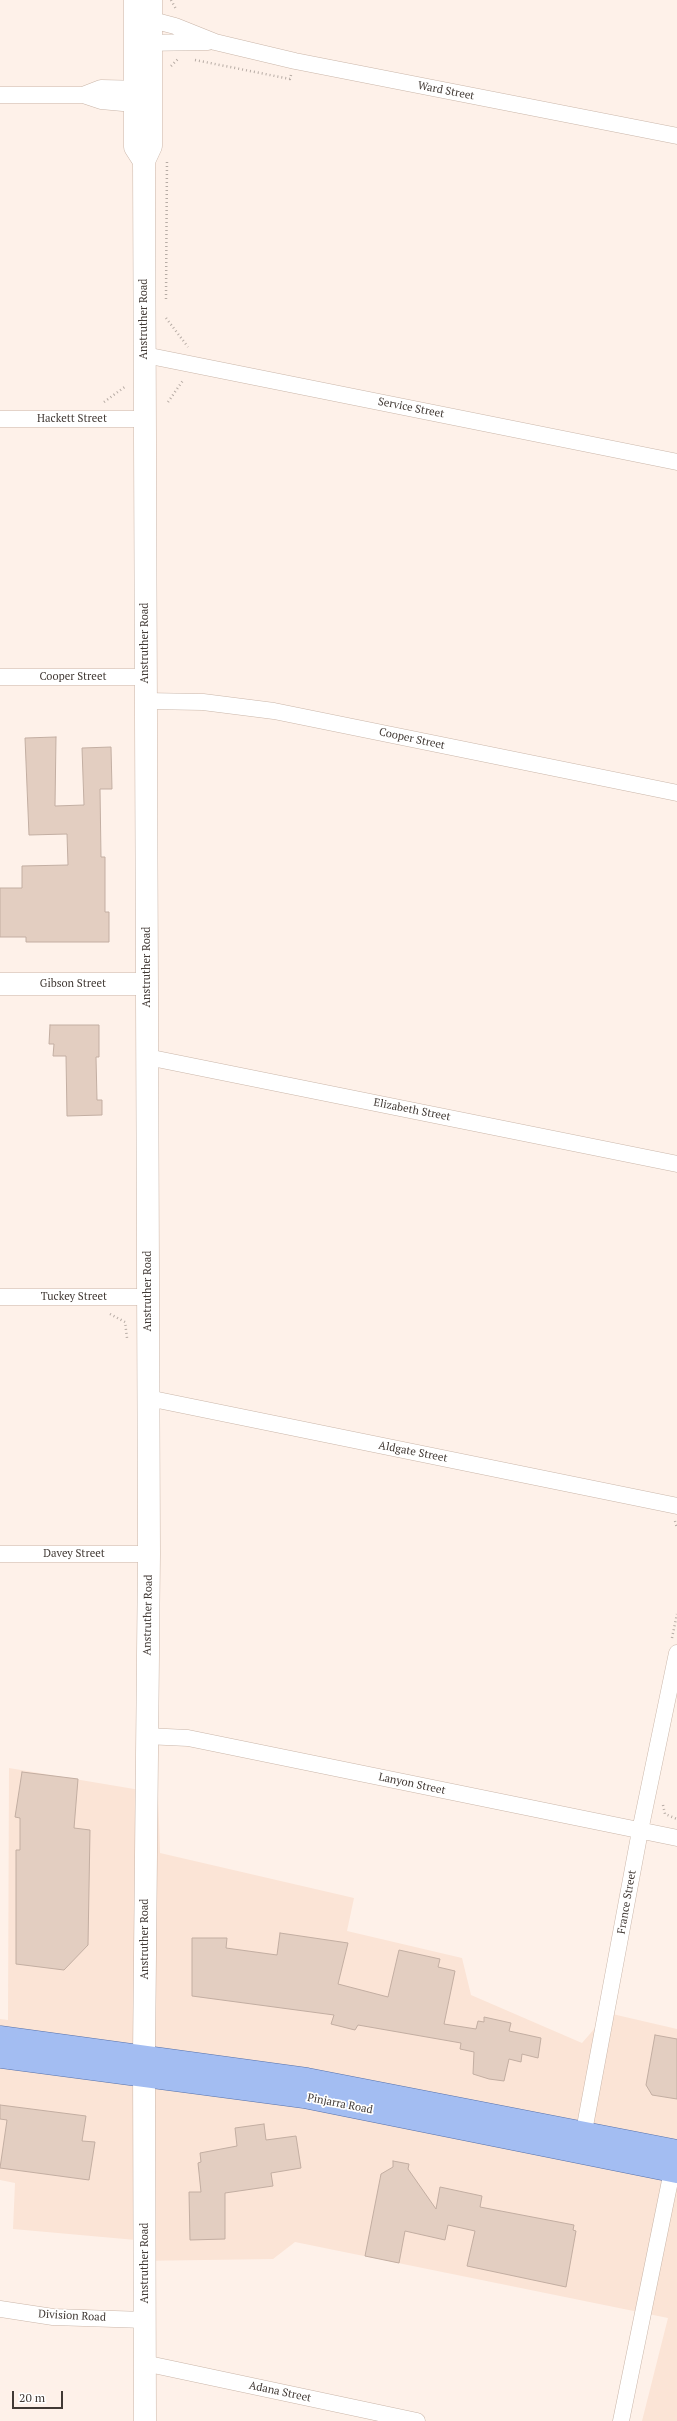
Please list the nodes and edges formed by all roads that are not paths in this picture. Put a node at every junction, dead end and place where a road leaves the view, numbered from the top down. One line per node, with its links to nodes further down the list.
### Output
1 (143, 9): 2 (street, Ward Street); 3 (main road, Anstruther Road)
2 (216, 42): 3 (street, Ward Street); 6 (street, Ward Street)
3 (144, 43): 5 (main road, Anstruther Road)
4 (0, 95): 5 (street)
5 (143, 97): 7 (main road, Anstruther Road)
6 (677, 136)
7 (145, 355): 9 (main road, Anstruther Road); 10 (street, Service Street)
8 (0, 419): 9 (street, Hackett Street)
9 (144, 419): 12 (main road, Anstruther Road)
10 (677, 462)
11 (0, 677): 12 (street, Cooper Street)
12 (145, 677): 13 (main road, Anstruther Road)
13 (146, 701): 14 (street, Cooper Street); 16 (main road, Anstruther Road)
14 (677, 793)
15 (0, 984): 16 (main road, Gibson Street)
16 (147, 984): 17 (main road, Anstruther Road)
17 (147, 1057): 18 (street, Elizabeth Street); 20 (main road, Anstruther Road)
18 (677, 1164)
19 (0, 1297): 20 (street, Tuckey Street)
20 (148, 1297): 21 (main road, Anstruther Road)
21 (148, 1398): 22 (street, Aldgate Street); 24 (main road, Anstruther Road)
22 (677, 1506)
23 (0, 1554): 24 (street, Davey Street)
24 (149, 1554): 26 (main road, Anstruther Road)
25 (677, 1653): 27 (street, France Street)
26 (145, 1736): 27 (street, Lanyon Street); 31 (main road, Anstruther Road)
27 (640, 1831): 28 (street, Lanyon Street); 32 (street, France Street)
28 (677, 1838)
29 (0, 2037): 31 (main road, Pinjarra Road)
30 (0, 2057): 31 (main road, Pinjarra Road)
31 (144, 2066): 32 (main road, Pinjarra Road); 35 (main road, Anstruther Road)
32 (582, 2142): 33 (main road, Pinjarra Road)
33 (675, 2165): 39 (street)
34 (0, 2309): 35 (street, Division Road)
35 (145, 2320): 36 (main road, Anstruther Road)
36 (144, 2363): 37 (main road, Anstruther Road); 38 (street, Adana Street)
37 (145, 2421)
38 (417, 2421)
39 (621, 2421)

